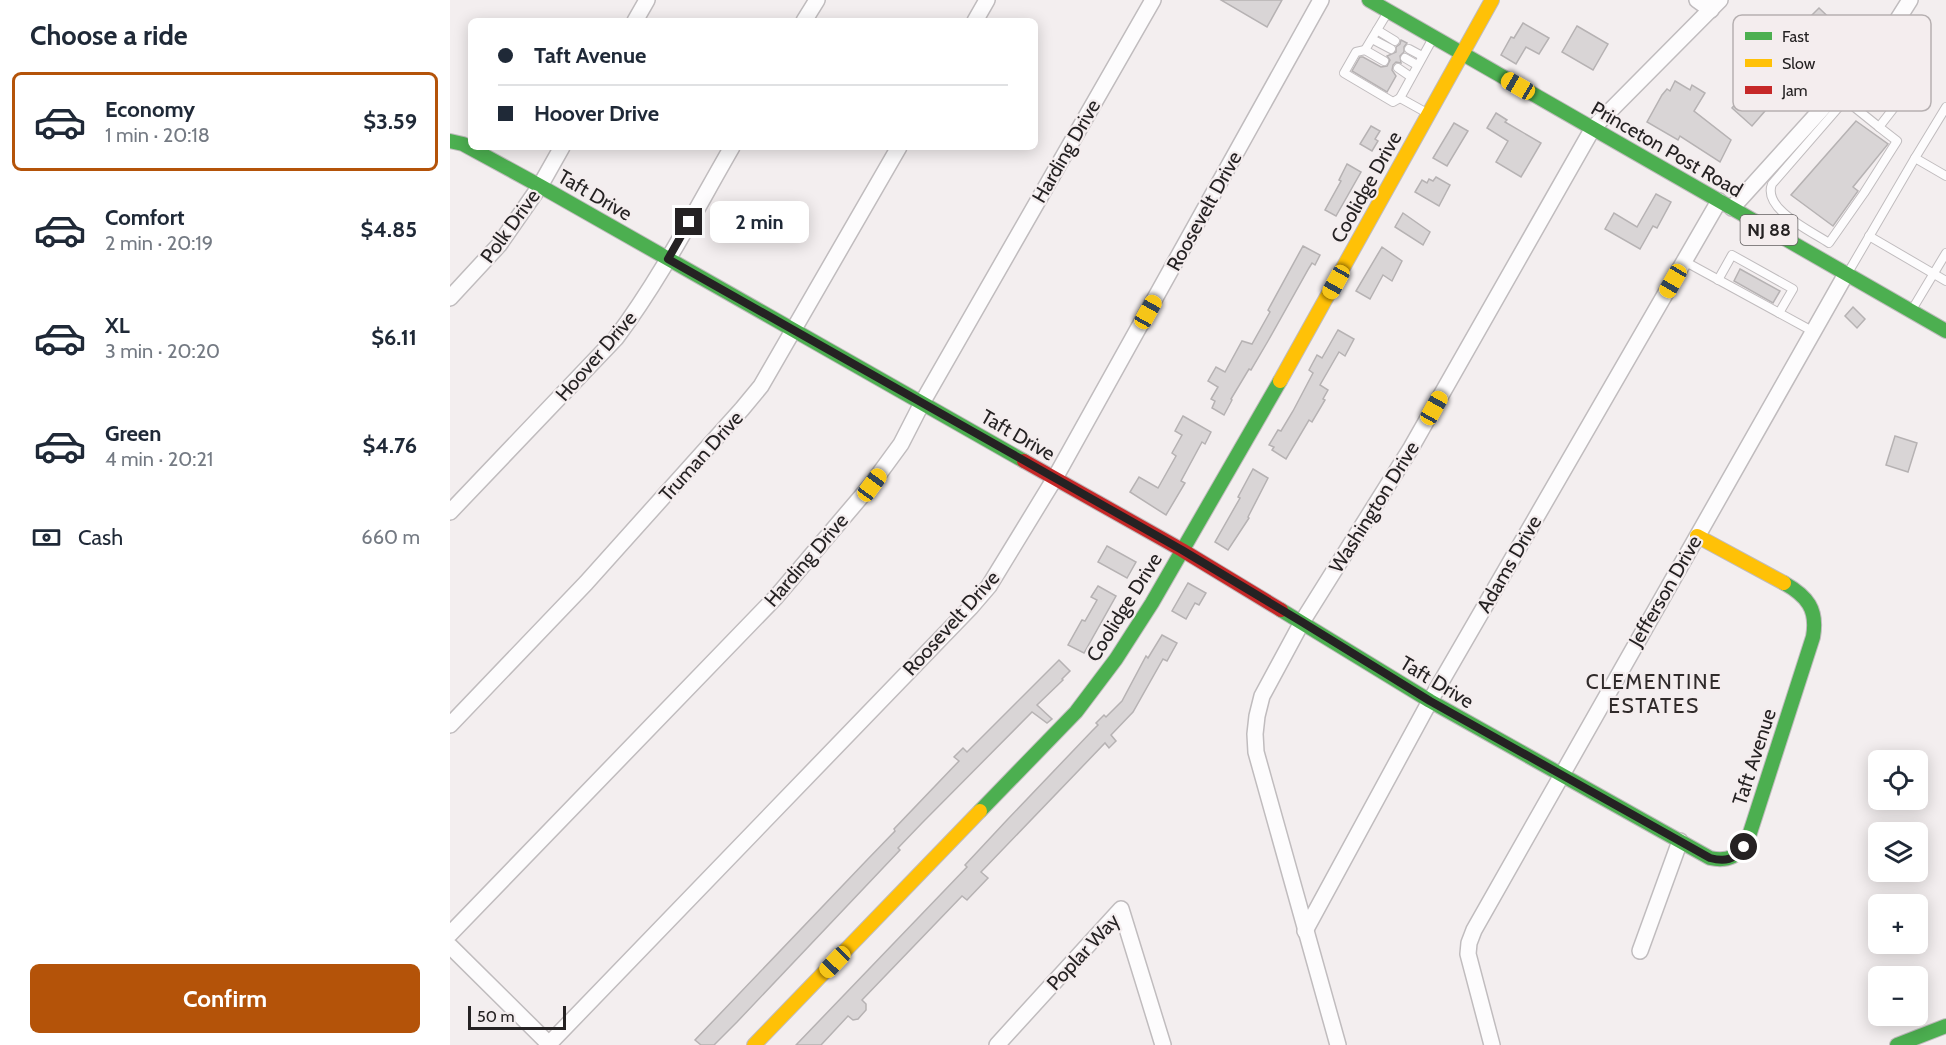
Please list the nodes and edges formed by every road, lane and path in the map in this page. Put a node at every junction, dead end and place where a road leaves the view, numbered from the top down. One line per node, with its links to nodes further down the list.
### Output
1 (647, 0): 13 (street)
2 (817, 0): 14 (street)
3 (987, 0): 15 (street)
4 (1153, 0): 65 (street, Harding Drive)
5 (1321, 0): 66 (street, Roosevelt Drive)
6 (1369, 0): 11 (street, Princeton Post Road / NJ 88)
7 (1492, 0): 23 (street, Coolidge Drive)
8 (1697, 0): 10 (street)
9 (1910, 0): 12 (street, Adams Drive)
10 (1715, 5): 36 (street, Washington Drive)
11 (1388, 11): 16 (lane); 17 (street, Princeton Post Road / NJ 88)
12 (1901, 15)
13 (637, 18)
14 (806, 18)
15 (977, 18)
16 (1377, 30): 18 (lane); 19 (lane)
17 (1434, 36): 23 (street, Princeton Post Road / NJ 88); 24 (lane)
18 (1372, 39): 21 (lane); 22 (lane)
19 (1395, 41)
20 (1409, 49): 24 (lane)
21 (1365, 50): 26 (lane); 30 (lane)
22 (1391, 50)
23 (1462, 53): 35 (street, Coolidge Drive); 36 (street, Princeton Post Road / NJ 88)
24 (1422, 56): 27 (lane)
25 (1405, 58): 27 (lane)
26 (1384, 61)
27 (1417, 65): 29 (lane)
28 (1398, 68): 29 (lane)
29 (1411, 77): 30 (lane)
30 (1400, 98): 35 (lane)
31 (1946, 107): 44 (lane)
32 (1825, 111): 46 (street, Adams Drive)
33 (1863, 111): 37 (lane)
34 (1893, 111): 37 (lane)
35 (1429, 114): 69 (street, Coolidge Drive)
36 (1593, 128): 48 (street, Princeton Post Road / NJ 88); 70 (street, Washington Drive)
37 (1880, 128): 49 (lane)
38 (450, 141): 39 (street, Taft Drive)
39 (468, 147)
40 (474, 150): 47 (street, Taft Drive)
41 (560, 150): 47 (street, Polk Drive)
42 (730, 150): 53 (street, Hoover Drive)
43 (897, 150): 62 (street, Truman Drive)
44 (1915, 158): 45 (lane); 50 (lane)
45 (1946, 176)
46 (1767, 179): 48 (street, Adams Drive); 49 (lane)
47 (540, 186): 53 (street, Taft Drive); 59 (street, Polk Drive)
48 (1725, 205): 51 (street, Princeton Post Road / NJ 88); 54 (street, Adams Drive)
49 (1798, 223): 51 (lane)
50 (1869, 236): 55 (lane); 56 (lane)
51 (1788, 240): 55 (street, Princeton Post Road / NJ 88)
52 (1946, 253): 56 (lane)
53 (668, 259): 62 (street, Taft Drive); 67 (street, Hoover Drive)
54 (1684, 261): 57 (lane); 71 (street, Adams Drive)
55 (1846, 274): 61 (street, Princeton Post Road / NJ 88); 64 (street, Jefferson Drive)
56 (1934, 274): 58 (lane); 61 (lane)
57 (1721, 281): 60 (lane); 60 (lane)
58 (1946, 281)
59 (450, 298)
60 (1776, 311): 64 (lane)
61 (1911, 312): 63 (street, Princeton Post Road / NJ 88)
62 (794, 330): 65 (street, Taft Drive); 72 (street, Truman Drive)
63 (1946, 331)
64 (1814, 332): 68 (street, Jefferson Drive)
65 (922, 402): 66 (street, Taft Drive); 76 (street, Harding Drive)
66 (1055, 478): 69 (street, Taft Drive); 80 (street, Roosevelt Drive)
67 (450, 512)
68 (1696, 536): 73 (street, Jefferson Drive); 74 (street, Taft Avenue)
69 (1182, 550): 70 (street, Taft Drive); 81 (street, Coolidge Drive)
70 (1302, 622): 71 (street, Taft Drive); 75 (street, Washington Drive)
71 (1430, 701): 73 (street, Taft Drive); 75 (street, Adams Drive)
72 (450, 725)
73 (1560, 775): 74 (street, Taft Avenue); 85 (street, Jefferson Drive)
74 (1680, 841): 78 (street)
75 (1305, 931): 84 (street, Washington Drive)
76 (450, 934)
77 (450, 946): 80 (street)
78 (1640, 951)
79 (1946, 1026): 86 (street)
80 (549, 1045)
81 (754, 1045)
82 (997, 1045): 83 (street, Poplar Way)
83 (1163, 1045)
84 (1338, 1045)
85 (1492, 1045)
86 (1897, 1045)

